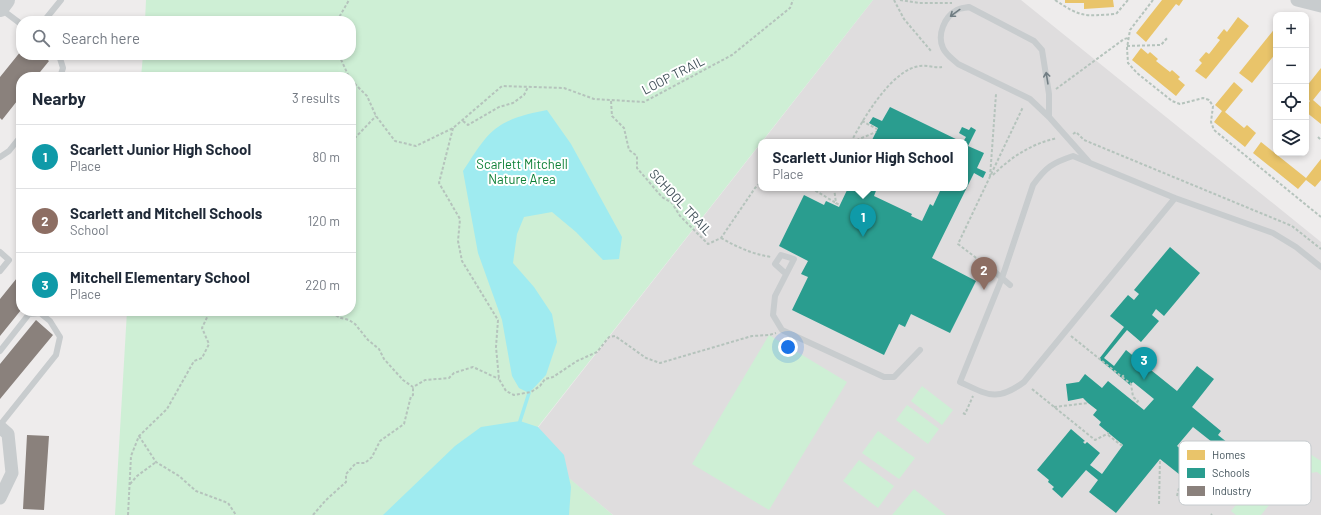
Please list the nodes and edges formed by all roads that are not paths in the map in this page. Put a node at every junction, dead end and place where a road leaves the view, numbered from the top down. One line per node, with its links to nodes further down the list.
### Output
1 (6, 0): 5 (main road)
2 (61, 0): 6 (lane)
3 (1297, 0): 4 (street)
4 (1321, 6)
5 (0, 8): 7 (lane)
6 (48, 16)
7 (16, 20)
8 (61, 60): 9 (lane)
9 (62, 72)
10 (1049, 117): 10 (lane, one-way to 10); 13 (lane)
11 (16, 142): 12 (lane)
12 (0, 157)
13 (1090, 163): 14 (lane); 20 (lane)
14 (1175, 198): 16 (lane); 20 (lane)
15 (0, 252): 17 (lane)
16 (1321, 267)
17 (0, 271)
18 (995, 272): 20 (lane)
19 (785, 273): 19 (lane); 24 (lane)
20 (1002, 278): 21 (lane)
21 (1010, 285)
22 (27, 316): 25 (lane)
23 (44, 316): 26 (lane)
24 (920, 350)
25 (0, 351)
26 (0, 426): 27 (street)
27 (0, 498)

